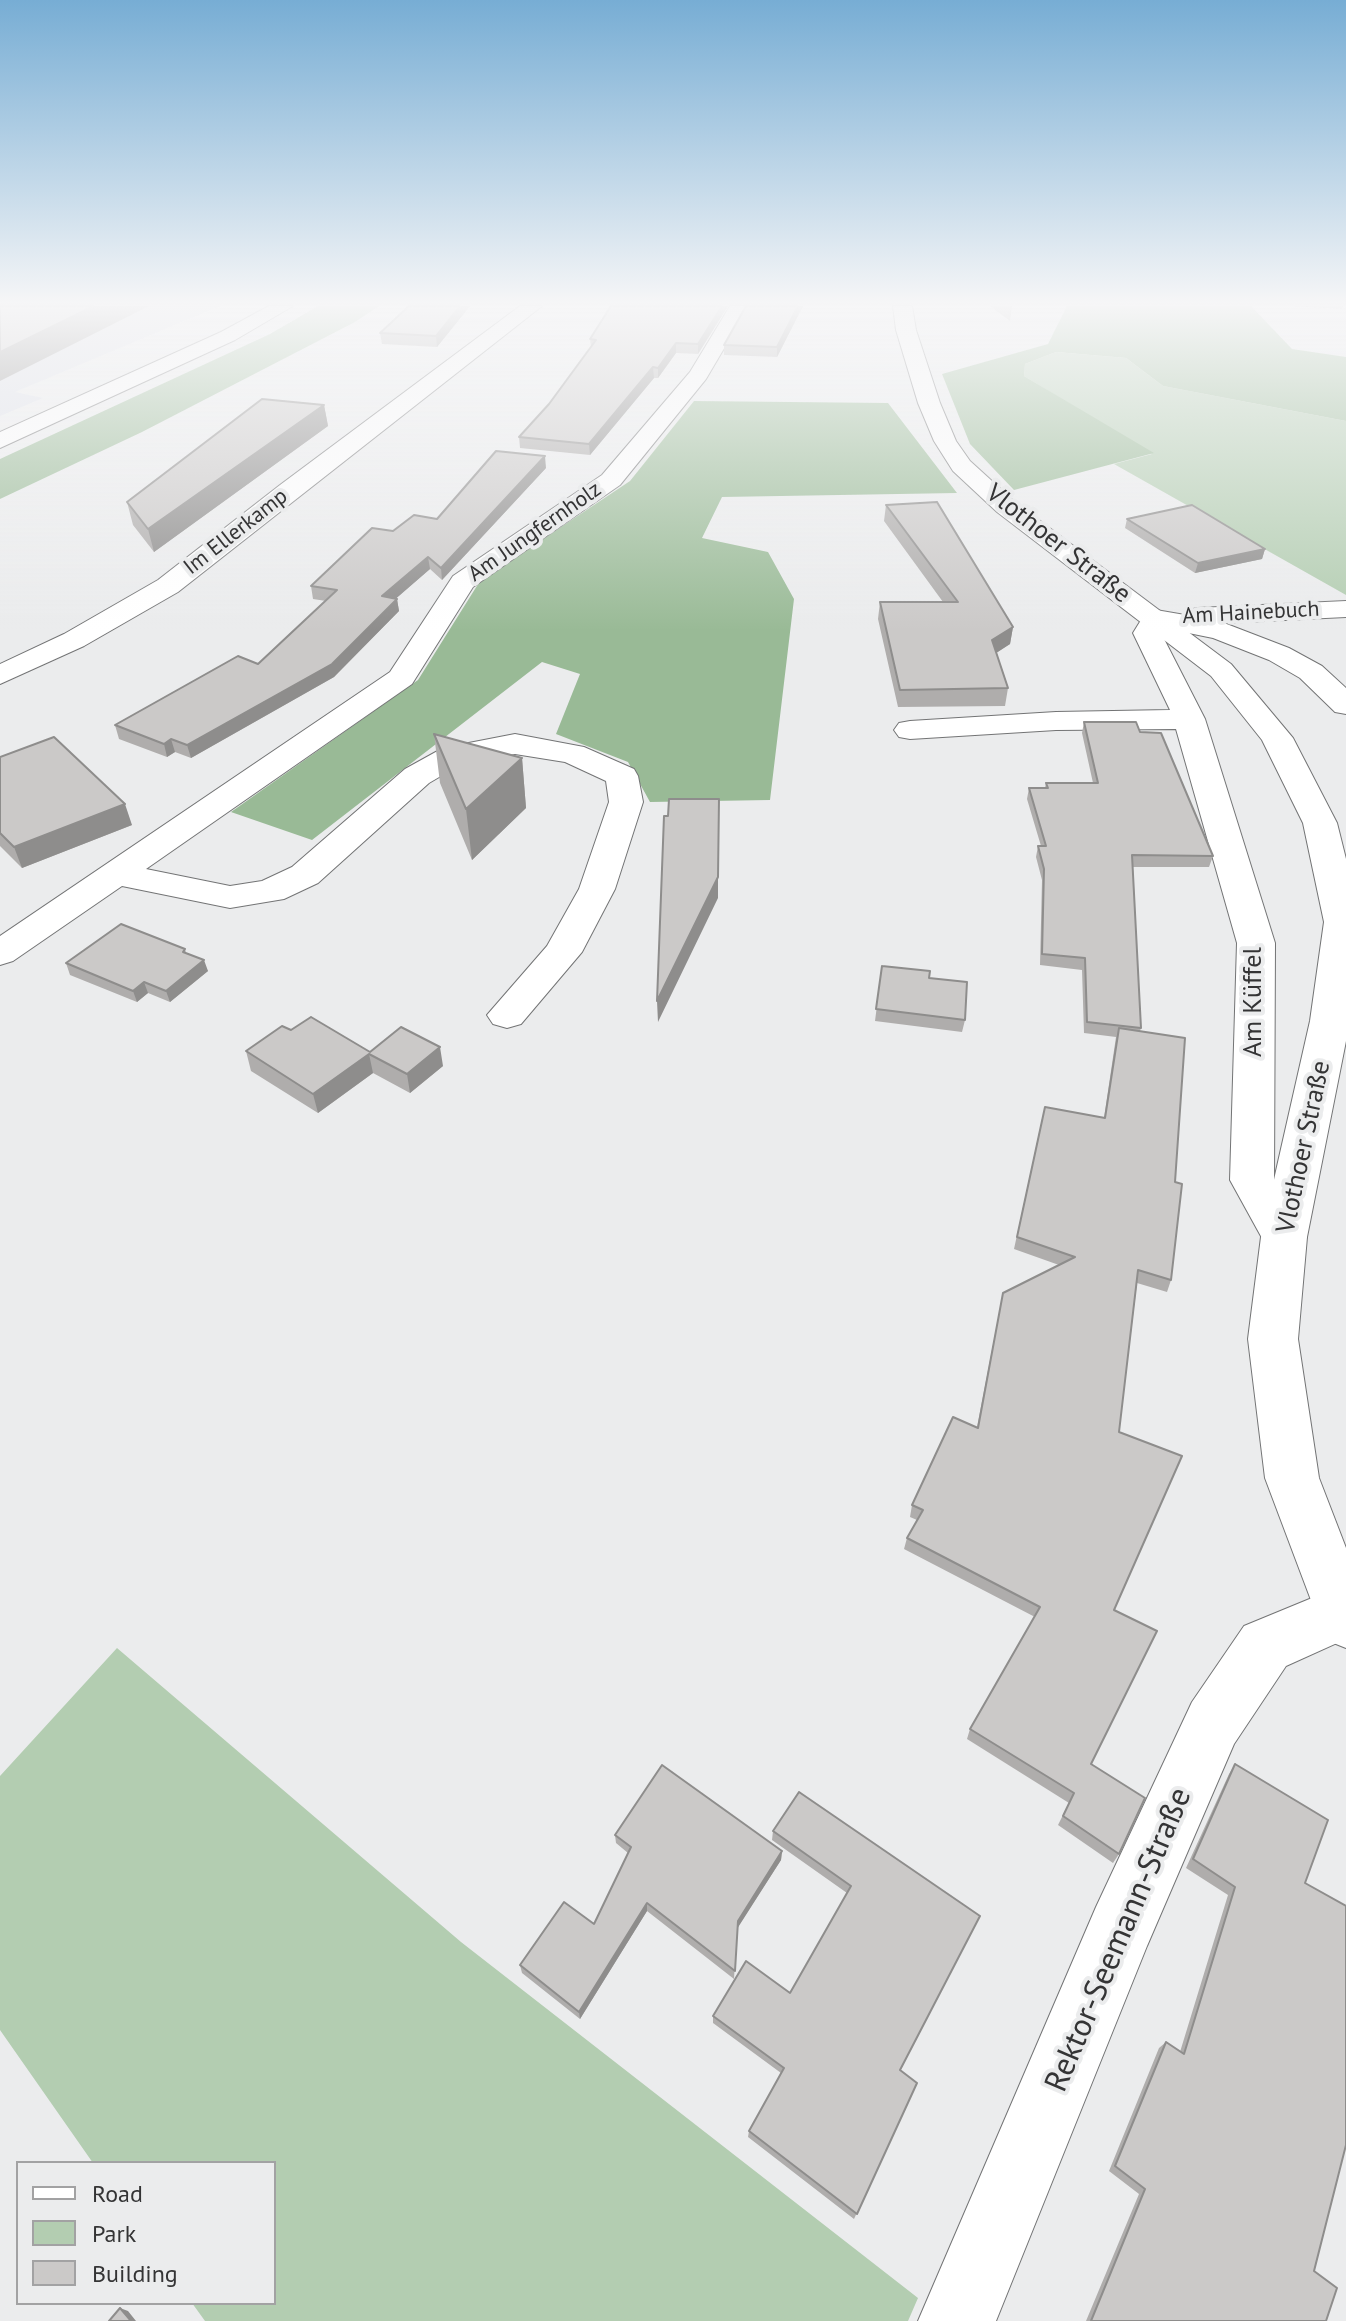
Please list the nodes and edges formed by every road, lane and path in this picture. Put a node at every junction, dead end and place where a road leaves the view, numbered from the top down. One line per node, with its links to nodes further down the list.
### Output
1 (58, 414): 5 (street)
2 (389, 414): 8 (street, Im Ellerkamp)
3 (666, 414): 12 (street, Am Jungfernholz)
4 (934, 414): 7 (street, Vlothoer Straße)
5 (0, 441)
6 (1346, 609): 7 (street, Am Hainebuch)
7 (1156, 618): 9 (street); 10 (street, Am Küffel); 15 (street, Vlothoer Straße)
8 (0, 675)
9 (1346, 705)
10 (1189, 719): 11 (street); 15 (street, Am Küffel)
11 (910, 730)
12 (115, 874): 13 (street, Am Jungfernholz); 14 (street)
13 (0, 953)
14 (507, 1015)
15 (1284, 1237): 16 (street, Vlothoer Straße)
16 (1345, 1615): 17 (street, Rektor-Seemann-Straße)
17 (957, 2321)

